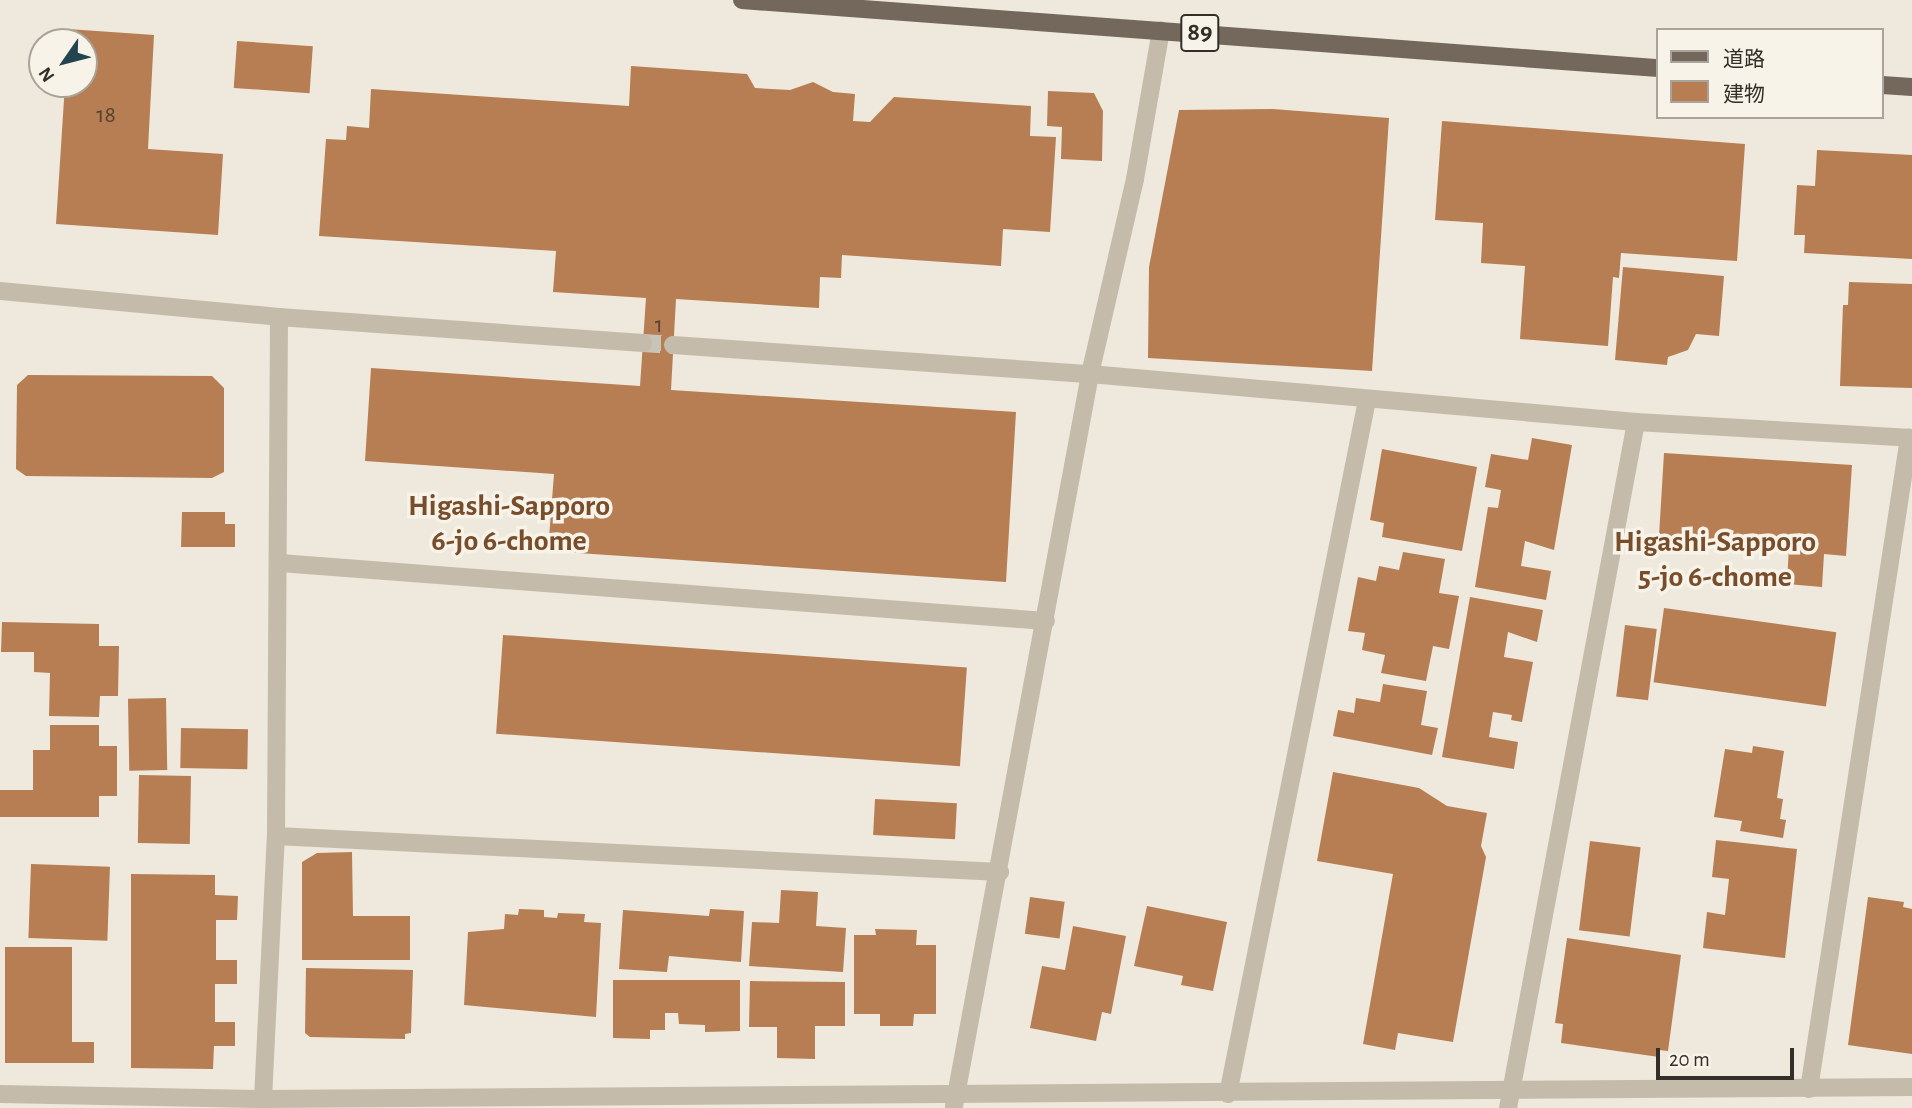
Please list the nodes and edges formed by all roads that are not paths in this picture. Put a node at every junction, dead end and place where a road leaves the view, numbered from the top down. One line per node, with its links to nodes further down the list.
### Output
1 (742, 0): 2 (main road, 89)
2 (1161, 30): 3 (main road, 89); 10 (street)
3 (1657, 68)
4 (1884, 85): 5 (main road)
5 (1912, 87)
6 (0, 291): 7 (street)
7 (279, 317): 8 (street); 14 (street)
8 (643, 343)
9 (673, 345): 10 (street)
10 (1090, 374): 11 (street); 15 (street)
11 (1367, 400): 12 (street); 22 (street)
12 (1636, 422): 13 (street); 19 (street)
13 (1910, 438): 20 (street)
14 (280, 563): 15 (street); 16 (street)
15 (1046, 621): 17 (street)
16 (276, 836): 17 (street); 23 (street)
17 (1000, 872): 24 (street)
18 (1912, 1087): 20 (street)
19 (1508, 1088): 20 (street); 22 (street); 25 (street)
20 (1809, 1089)
21 (0, 1094): 23 (street)
22 (1228, 1094): 24 (street)
23 (263, 1099): 24 (street)
24 (954, 1102)
25 (1508, 1108)

